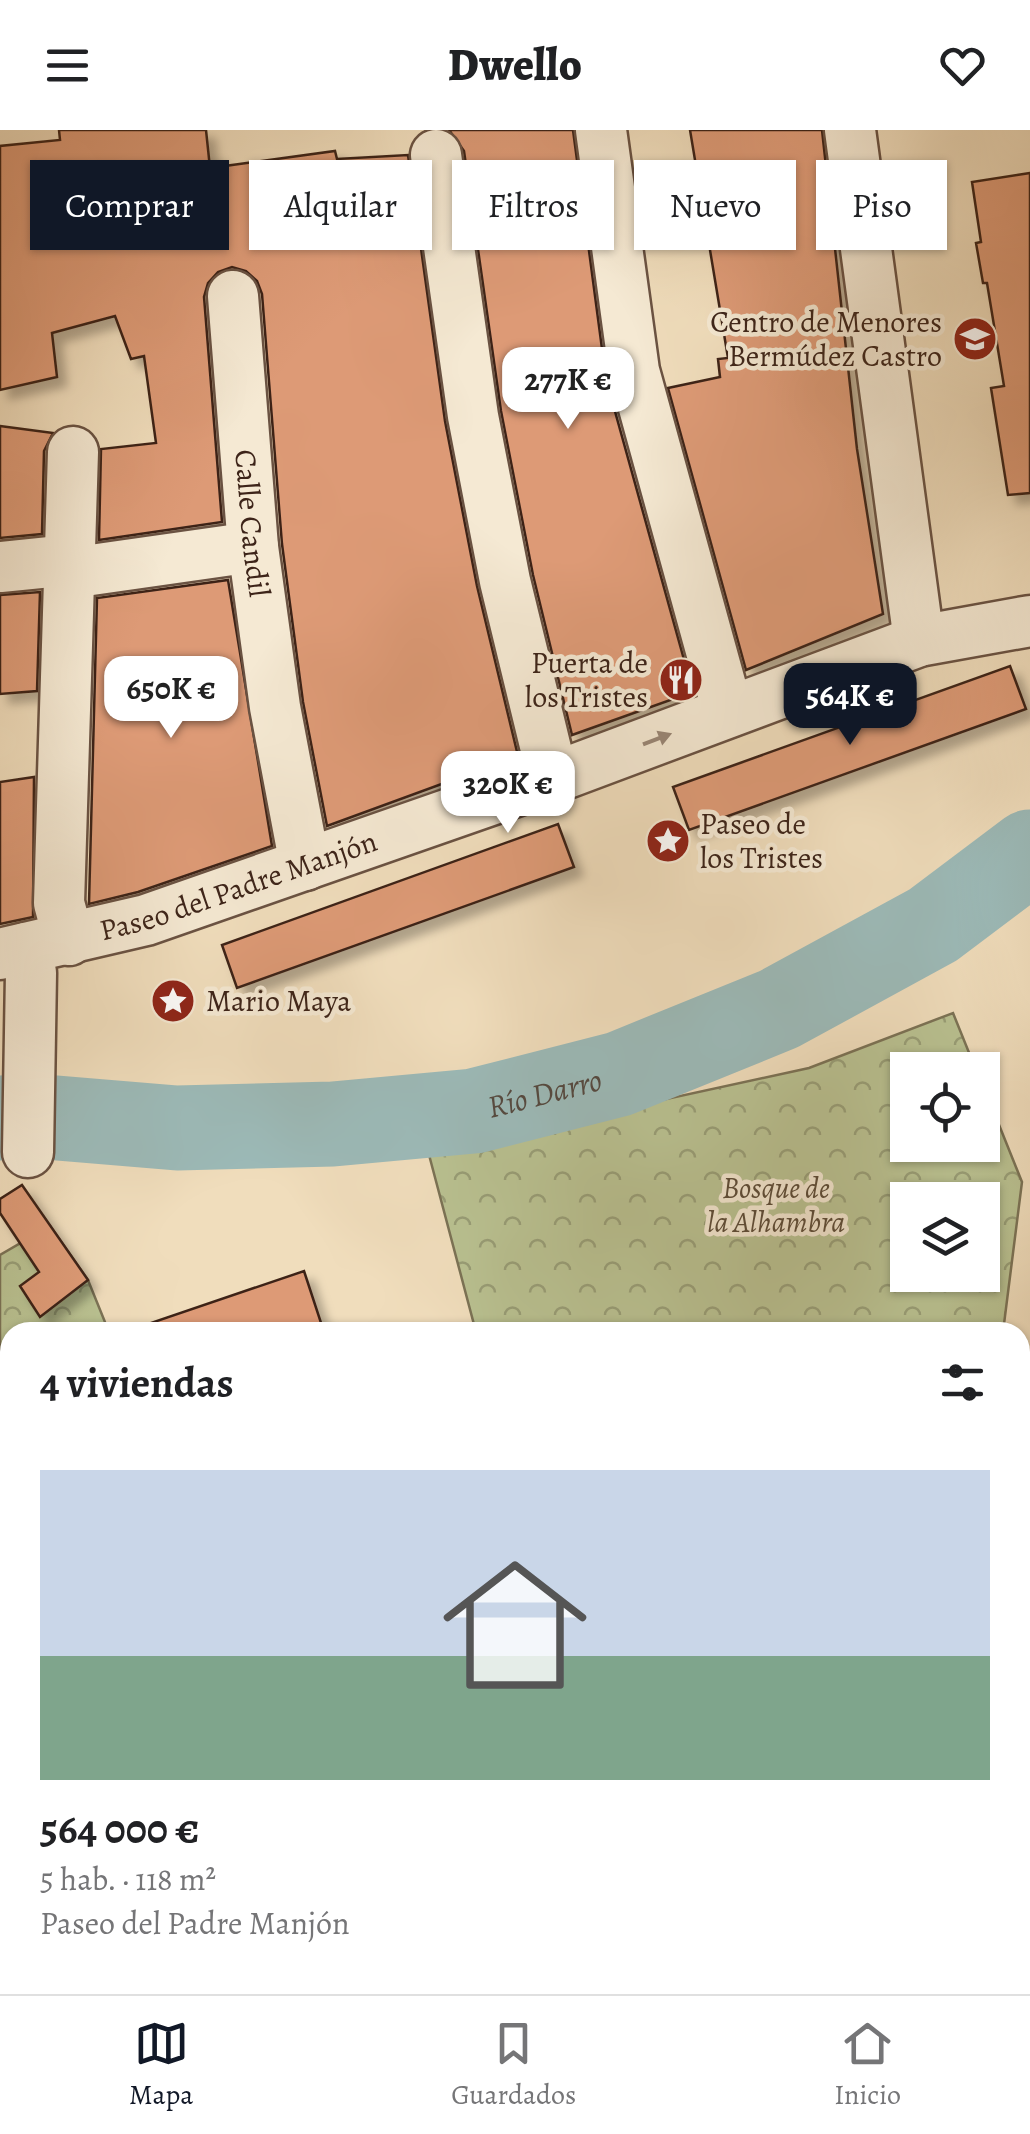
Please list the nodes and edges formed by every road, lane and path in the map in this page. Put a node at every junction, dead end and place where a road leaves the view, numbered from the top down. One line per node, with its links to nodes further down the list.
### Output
1 (601, 130): 11 (street)
2 (850, 130): 10 (street)
3 (436, 154): 12 (street)
4 (233, 296): 6 (street, Calle Candil)
5 (73, 452): 7 (street)
6 (252, 547): 7 (street); 13 (street, Calle Candil)
7 (70, 559): 8 (street); 14 (street)
8 (0, 567)
9 (1030, 621): 10 (street, Paseo del Padre Manjón)
10 (919, 641): 11 (street, Paseo del Padre Manjón)
11 (728, 712): 12 (street, Paseo del Padre Manjón, one-way to 11)
12 (554, 778): 13 (street, Paseo del Padre Manjón)
13 (305, 865): 14 (street, Paseo del Padre Manjón)
14 (32, 947): 15 (street)
15 (28, 1152)

